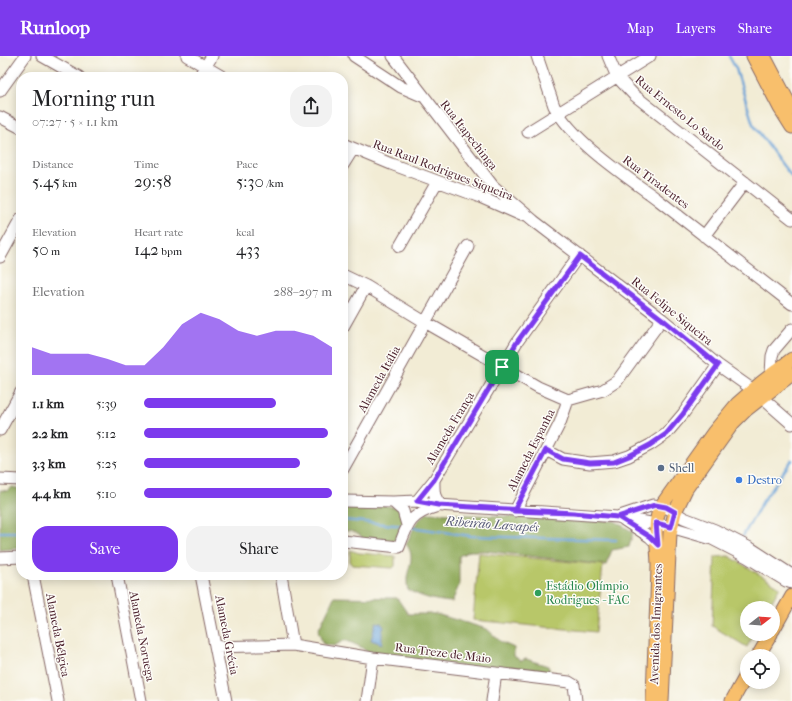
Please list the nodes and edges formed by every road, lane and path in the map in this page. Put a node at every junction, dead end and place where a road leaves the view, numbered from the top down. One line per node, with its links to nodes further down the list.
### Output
1 (25, 56): 17 (street)
2 (42, 56): 13 (street)
3 (187, 56): 12 (street)
4 (212, 56): 12 (street)
5 (354, 56): 18 (street)
6 (393, 56): 18 (street, Rua Itapechinga)
7 (536, 56): 20 (street, Rua Tiradentes)
8 (608, 56): 16 (street, Rua Ernesto Lo Sardo)
9 (650, 56): 16 (street)
10 (753, 56): 23 (main road)
11 (764, 56): 19 (main road)
12 (205, 67): 14 (street); 15 (street)
13 (71, 72)
14 (202, 72)
15 (214, 72)
16 (617, 77): 20 (street); 27 (street, Rua Ernesto Lo Sardo)
17 (0, 92)
18 (424, 97): 28 (street, Rua Itapechinga)
19 (792, 109)
20 (558, 113): 24 (street); 33 (street, Rua Tiradentes)
21 (0, 117): 22 (street)
22 (16, 125)
23 (792, 127)
24 (528, 132)
25 (348, 147): 26 (street, Rua Raul Rodrigues Siqueira)
26 (438, 182): 29 (street, Rua Raul Rodrigues Siqueira); 34 (street)
27 (745, 182): 30 (street, Rua Ernesto Lo Sardo); 33 (street)
28 (493, 186): 29 (street); 31 (street, Rua Itapechinga)
29 (480, 197): 31 (street, Rua Raul Rodrigues Siqueira)
30 (792, 219)
31 (534, 221): 36 (street, Rua Felipe Siqueira)
32 (16, 228): 37 (street)
33 (704, 236): 40 (street, Rua Tiradentes)
34 (400, 246)
35 (468, 246): 43 (street, Alameda Itália)
36 (580, 256): 42 (street, Rua Felipe Siqueira); 47 (street, Alameda França)
37 (0, 257)
38 (348, 277): 39 (street)
39 (366, 286): 41 (street); 43 (street)
40 (792, 304)
41 (348, 318)
42 (662, 319): 46 (street, Rua Felipe Siqueira); 51 (street)
43 (425, 322): 47 (street); 56 (street, Alameda Itália)
44 (792, 329): 48 (street)
45 (792, 359): 48 (main road, Avenida dos Imigrantes)
46 (718, 365): 50 (street, Rua Felipe Siqueira); 55 (street)
47 (502, 367): 51 (street); 59 (street, Alameda França)
48 (771, 374): 50 (main road, Avenida dos Imigrantes)
49 (792, 374): 50 (main road, Avenida dos Imigrantes)
50 (757, 394): 53 (street, Rua Felipe Siqueira); 64 (main road, Avenida dos Imigrantes); 66 (main road, Avenida dos Imigrantes)
51 (568, 400): 55 (street, Alameda Espanha)
52 (16, 401): 54 (street)
53 (792, 424)
54 (0, 430)
55 (546, 450): 65 (street, Alameda Espanha)
56 (348, 460)
57 (0, 479): 58 (street)
58 (16, 480)
59 (434, 480): 61 (street, Alameda França); 63 (street)
60 (348, 500): 62 (street)
61 (417, 501): 62 (street); 63 (street)
62 (393, 502): 69 (street)
63 (440, 506): 65 (street); 69 (street)
64 (661, 506): 66 (street); 67 (street); 68 (main road, Avenida dos Imigrantes)
65 (514, 511): 67 (street)
66 (675, 512): 70 (main road, Avenida dos Imigrantes); 75 (street)
67 (618, 517): 68 (street); 72 (street)
68 (656, 523): 70 (street); 72 (main road, Avenida dos Imigrantes)
69 (407, 525): 71 (street)
70 (671, 527): 80 (street); 95 (main road, Avenida dos Imigrantes)
71 (348, 542)
72 (658, 545): 94 (main road, Avenida dos Imigrantes)
73 (16, 557): 74 (street)
74 (0, 558)
75 (792, 575)
76 (34, 580): 88 (street, Alameda Bélgica)
77 (118, 580): 89 (street, Alameda Noruega)
78 (202, 580): 84 (street, Alameda Grécia)
79 (282, 580): 83 (street)
80 (792, 583)
81 (792, 596): 82 (main road)
82 (780, 617)
83 (293, 645): 84 (street, Rua Treze de Maio); 85 (street, Rua Treze de Maio)
84 (217, 647): 90 (street, Alameda Grécia)
85 (373, 658): 86 (street, Rua Treze de Maio); 91 (street)
86 (496, 673): 92 (street); 93 (street, Rua Treze de Maio)
87 (740, 687): 96 (main road)
88 (58, 701)
89 (141, 701)
90 (226, 701)
91 (367, 701)
92 (492, 701)
93 (576, 701)
94 (653, 701)
95 (662, 701)
96 (732, 701)

